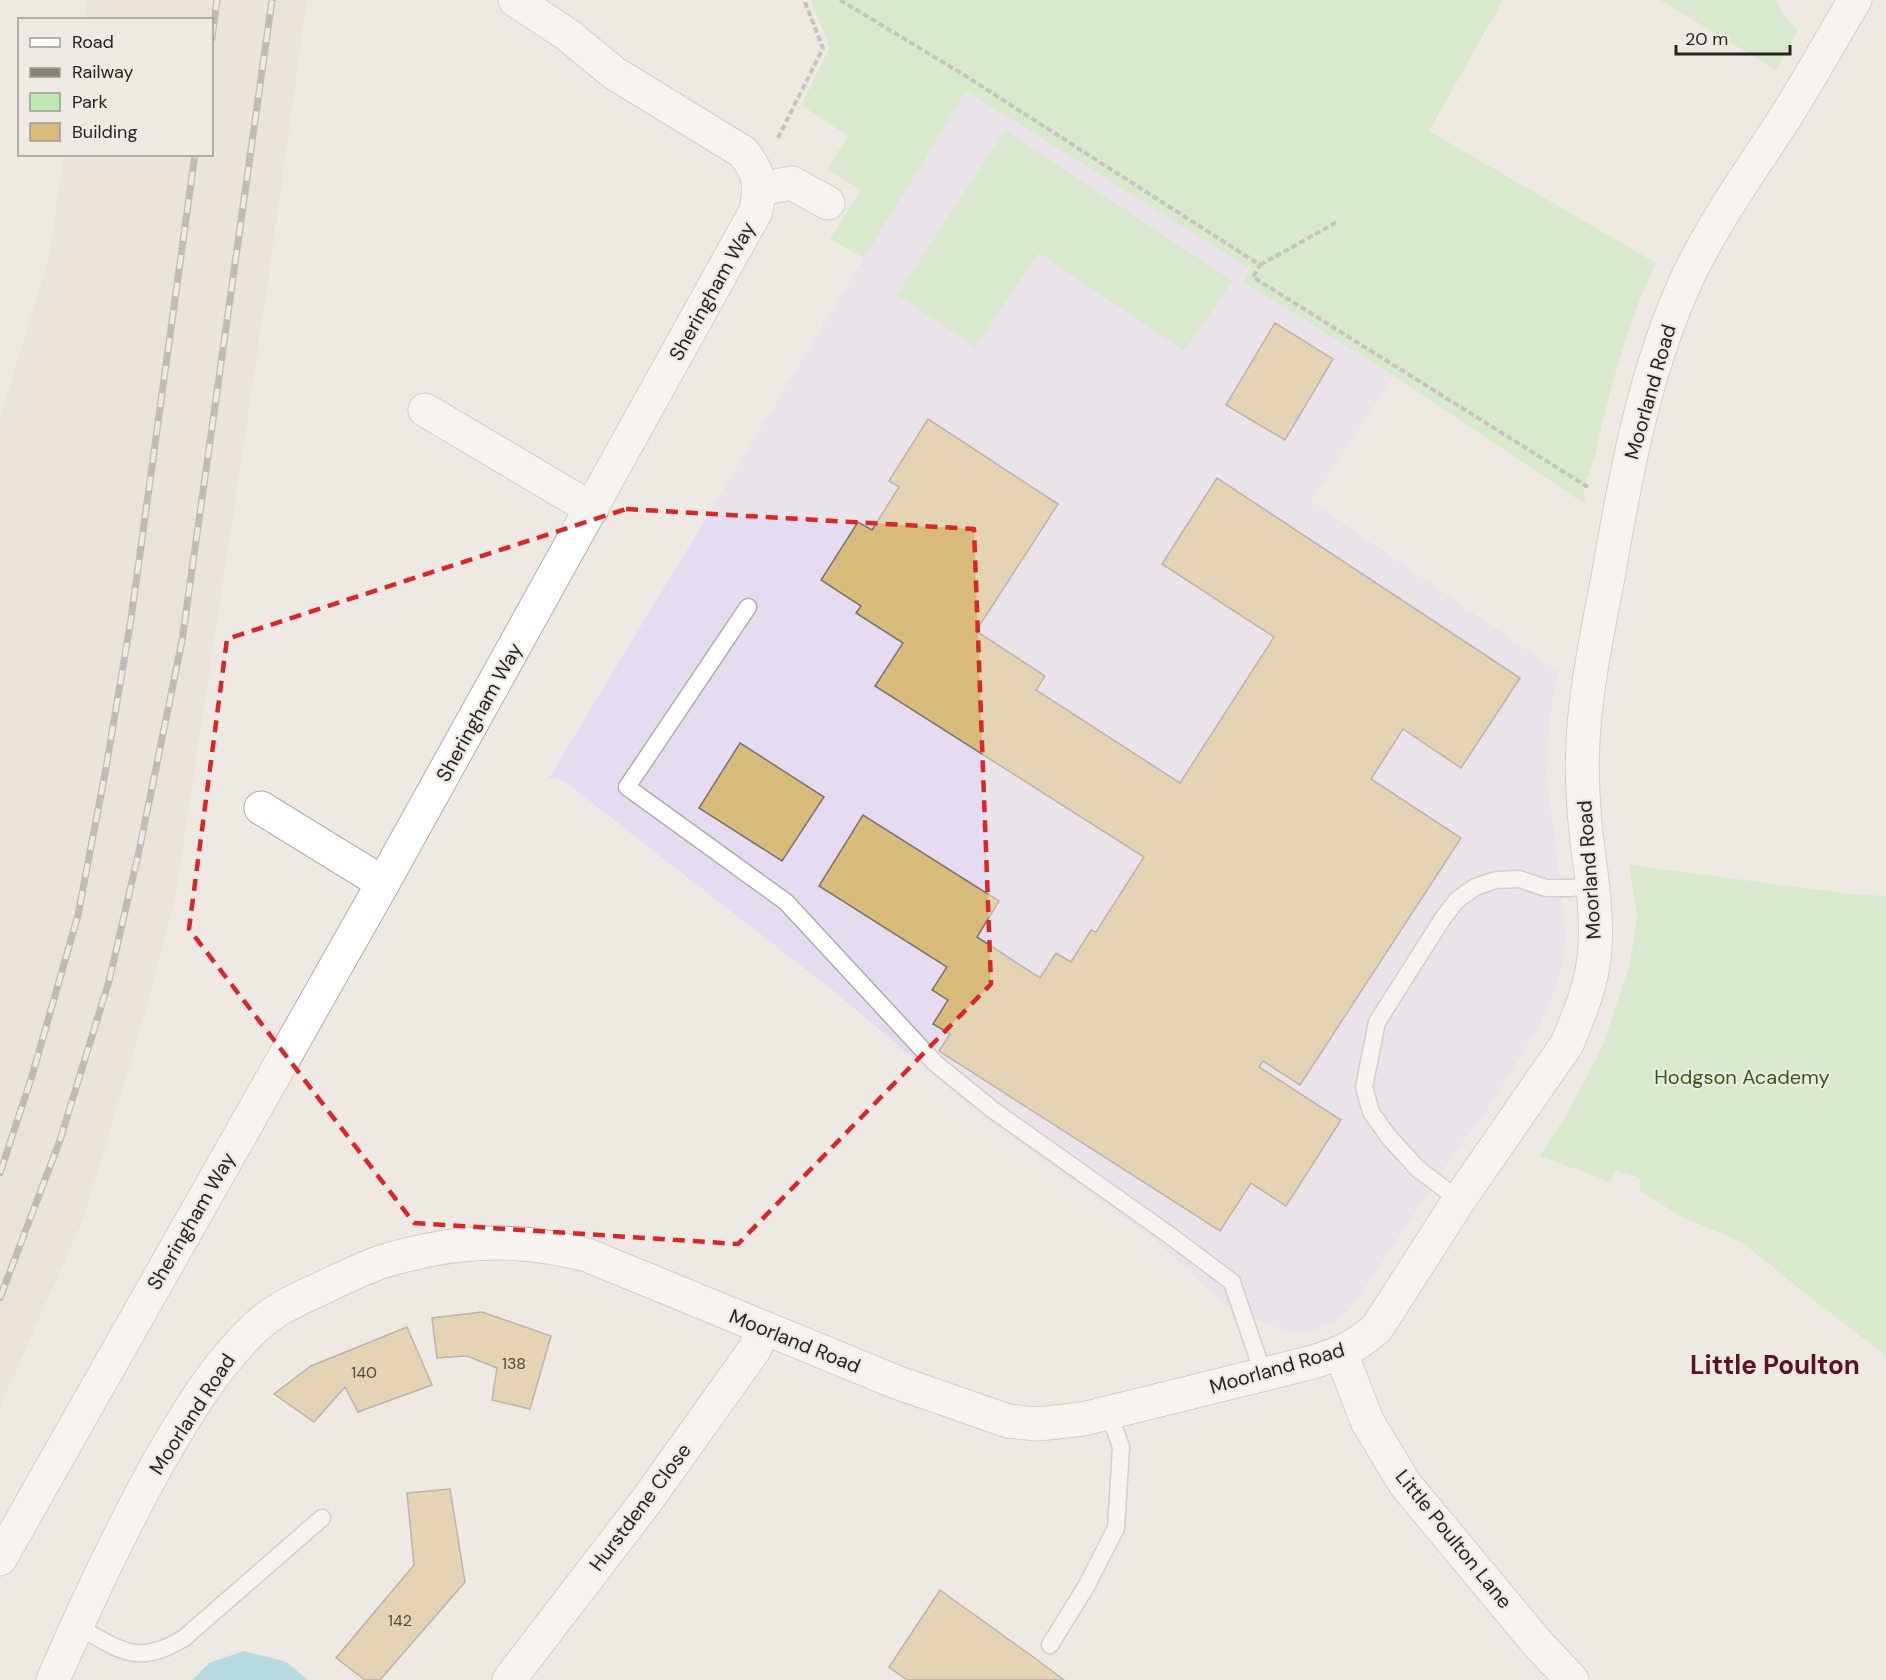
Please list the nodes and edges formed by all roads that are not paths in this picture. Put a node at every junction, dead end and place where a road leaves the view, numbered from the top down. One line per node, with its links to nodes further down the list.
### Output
1 (515, 0): 3 (street)
2 (1855, 0): 10 (street, Moorland Road)
3 (757, 178): 4 (street); 6 (street, Sheringham Way)
4 (828, 203)
5 (425, 410): 6 (street)
6 (592, 509): 9 (street, Sheringham Way)
7 (748, 607): 14 (lane)
8 (261, 808): 9 (street)
9 (383, 883): 17 (street, Sheringham Way)
10 (1594, 884): 11 (street, Moorland Road); 11 (lane)
11 (1459, 1200): 13 (street, Moorland Road)
12 (764, 1329): 15 (street, Moorland Road); 18 (street, Moorland Road); 21 (street, Hurstdene Close)
13 (1341, 1353): 14 (street, Moorland Road); 22 (street, Little Poulton Lane)
14 (1263, 1374): 15 (street, Moorland Road)
15 (1109, 1413): 19 (lane)
16 (322, 1518): 18 (lane)
17 (0, 1559)
18 (77, 1626): 20 (street, Moorland Road)
19 (1050, 1646)
20 (53, 1680)
21 (509, 1680)
22 (1572, 1680)

